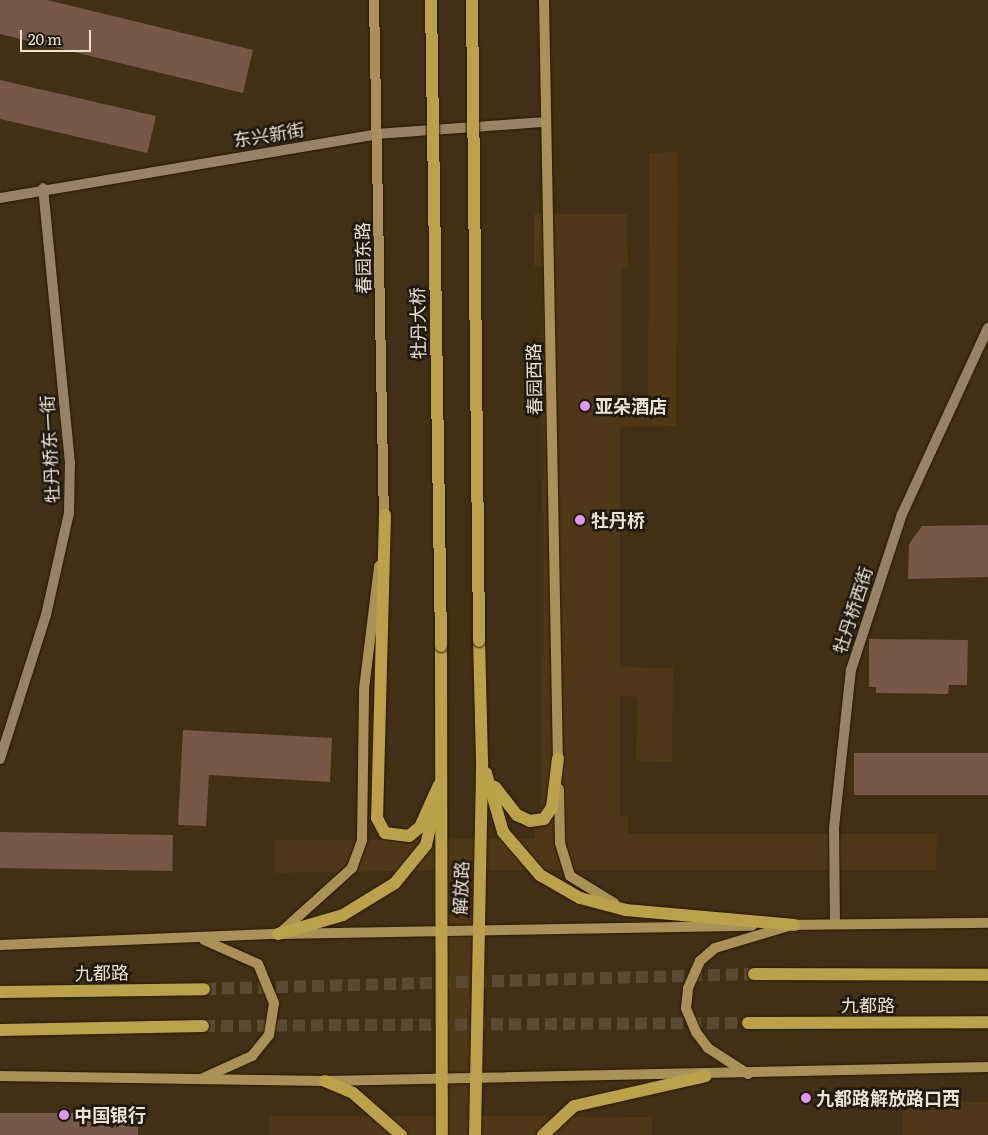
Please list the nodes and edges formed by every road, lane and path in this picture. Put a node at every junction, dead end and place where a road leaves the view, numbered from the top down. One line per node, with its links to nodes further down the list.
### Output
1 (374, 0): 6 (main road, 春园东路)
2 (431, 0): 11 (main road, 牡丹大桥, bridge)
3 (472, 0): 14 (main road, 解放路, bridge)
4 (544, 0): 5 (main road, 春园西路)
5 (545, 122): 6 (street, 东兴新街); 12 (main road, 春园西路)
6 (377, 134): 7 (street, 东兴新街); 10 (main road, 春园东路)
7 (43, 188): 8 (street, 东兴新街); 13 (street, 牡丹桥东一街)
8 (0, 198)
9 (988, 328): 17 (street, 牡丹桥西街)
10 (385, 514): 15 (main road); 22 (main road, 春园东路)
11 (441, 646): 15 (main road, 解放路)
12 (558, 758): 14 (main road); 16 (main road, 春园西路)
13 (0, 759)
14 (482, 761): 16 (main road); 20 (main road, 解放路)
15 (441, 781): 21 (main road, 解放路); 22 (main road)
16 (626, 910): 19 (main road)
17 (835, 923): 18 (main road); 19 (main road)
18 (988, 923)
19 (794, 925): 20 (main road); 34 (main road)
20 (478, 932): 21 (main road); 38 (main road, 解放路)
21 (442, 933): 22 (main road); 39 (main road, 解放路)
22 (278, 934): 23 (main road)
23 (202, 940): 24 (main road); 37 (main road)
24 (0, 945)
25 (754, 974): 26 (main road, 九都路)
26 (988, 975)
27 (204, 989): 28 (main road, 九都路)
28 (0, 992)
29 (988, 1022): 30 (main road, 九都路)
30 (748, 1023)
31 (203, 1026): 32 (main road)
32 (0, 1030)
33 (988, 1067): 34 (main road)
34 (748, 1074): 36 (main road)
35 (0, 1076): 37 (main road)
36 (706, 1076): 38 (main road); 44 (main road)
37 (200, 1079): 40 (main road)
38 (476, 1079): 39 (main road); 43 (main road, 解放路)
39 (442, 1080): 40 (main road); 42 (main road, 解放路)
40 (325, 1081): 41 (main road)
41 (401, 1135)
42 (442, 1135)
43 (476, 1135)
44 (544, 1135)

